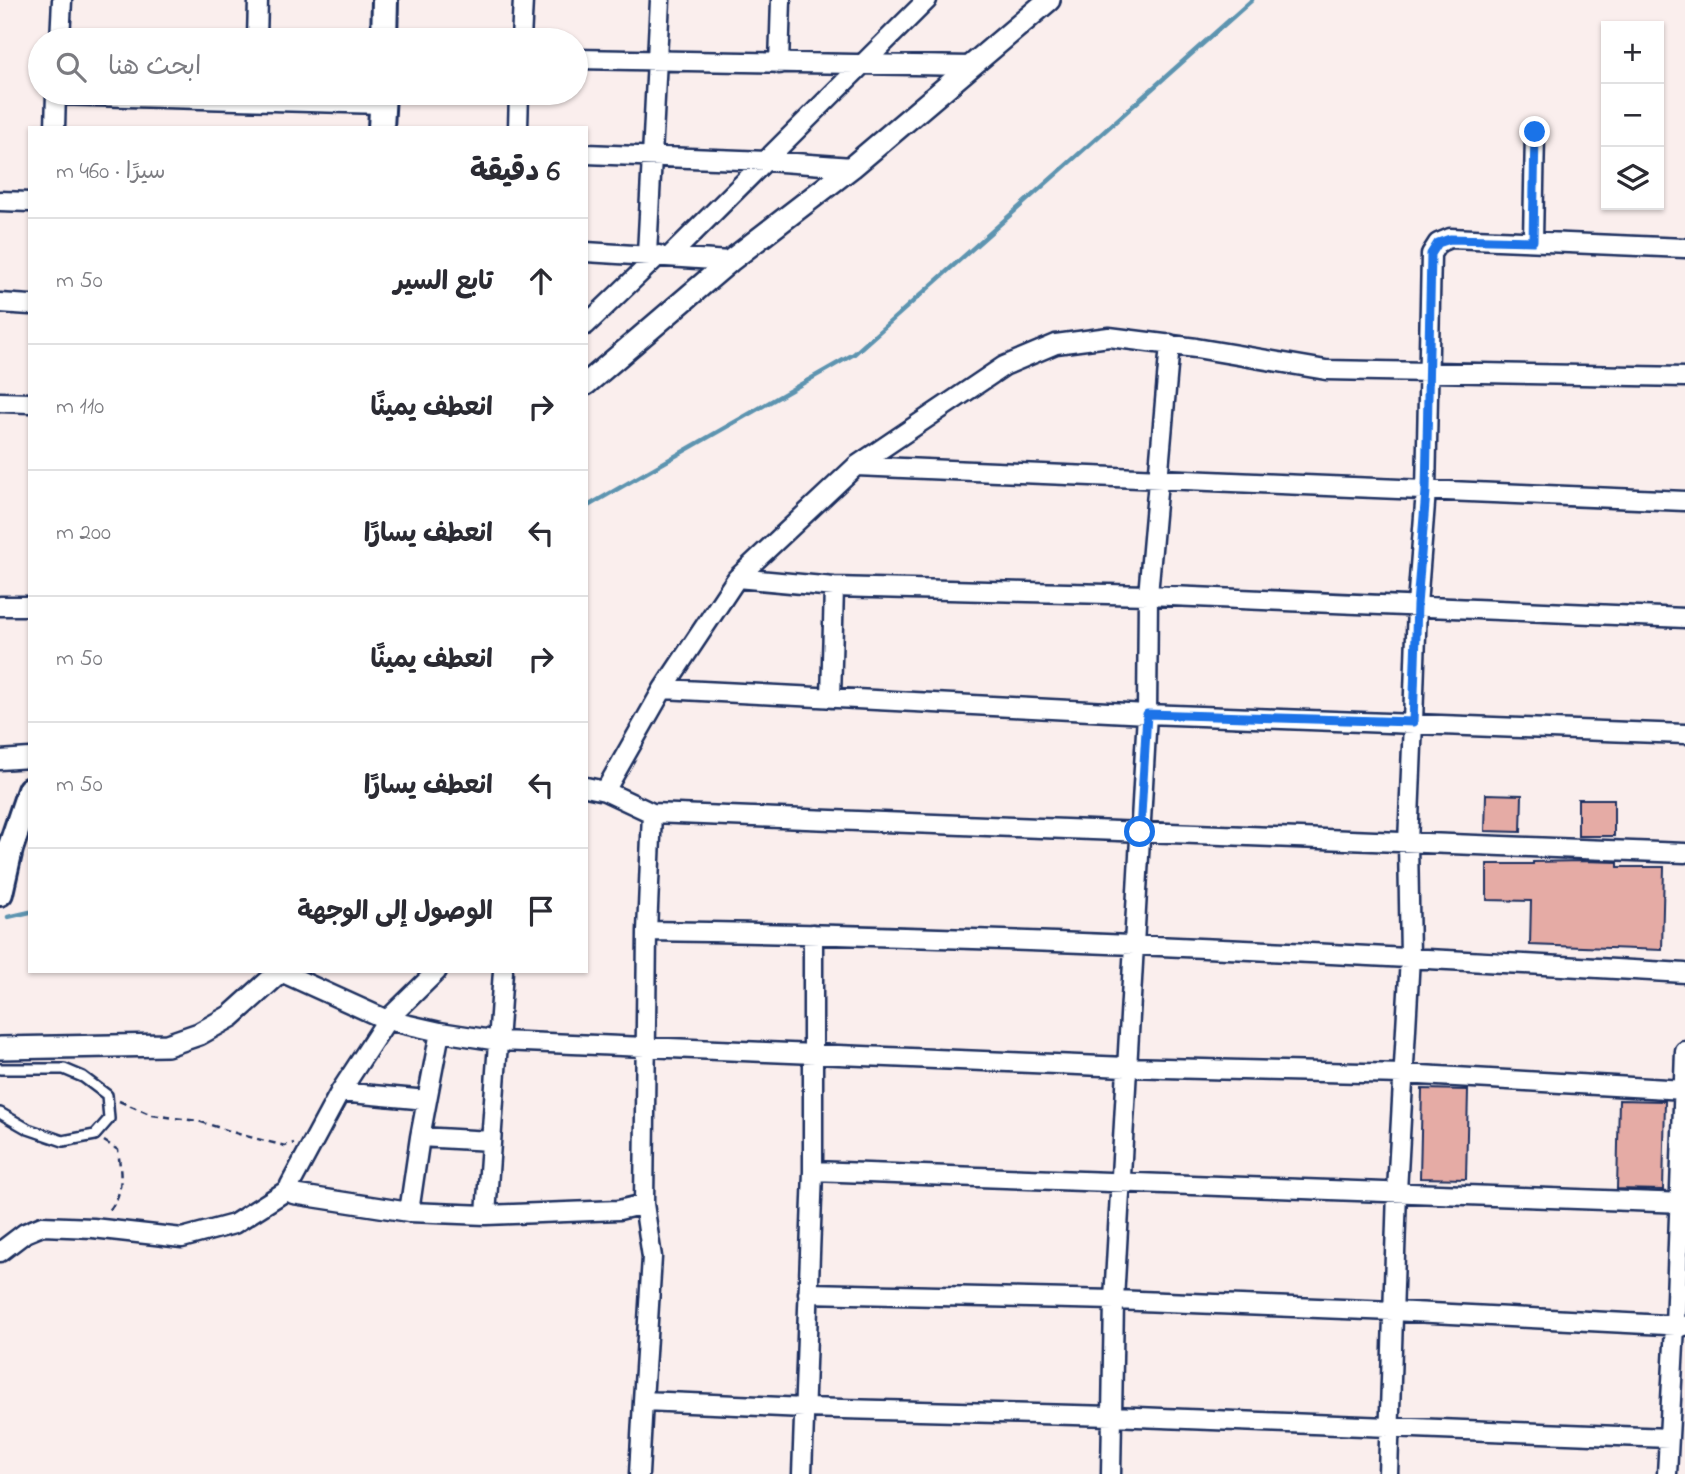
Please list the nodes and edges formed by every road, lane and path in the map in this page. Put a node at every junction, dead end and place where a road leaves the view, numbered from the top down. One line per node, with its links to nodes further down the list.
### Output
1 (62, 0): 9 (street)
2 (258, 0): 10 (street)
3 (385, 0): 11 (main road)
4 (523, 0): 12 (street)
5 (660, 0): 14 (street)
6 (780, 0): 15 (street)
7 (927, 0): 16 (street)
8 (1049, 0): 17 (street)
9 (61, 28)
10 (257, 28)
11 (384, 28)
12 (522, 28)
13 (588, 59): 14 (street)
14 (658, 61): 15 (street); 26 (street)
15 (779, 64): 16 (street)
16 (863, 65): 17 (street); 27 (street)
17 (971, 66): 28 (street)
18 (56, 105): 22 (street)
19 (348, 105): 21 (street)
20 (519, 105): 23 (street)
21 (382, 108)
22 (55, 126)
23 (518, 126)
24 (1535, 132): 31 (street)
25 (588, 155): 26 (street)
26 (652, 159): 27 (street); 34 (street)
27 (767, 161): 28 (street); 34 (street)
28 (852, 167): 35 (street)
29 (0, 201): 30 (street)
30 (28, 202)
31 (1533, 241): 32 (street); 40 (street)
32 (1685, 248)
33 (588, 252): 34 (street)
34 (659, 255): 35 (street); 38 (street)
35 (730, 261): 42 (street)
36 (0, 303): 37 (street)
37 (28, 305)
38 (588, 323)
39 (1170, 344): 40 (street); 45 (street); 46 (street)
40 (1429, 372): 41 (street); 47 (street)
41 (1685, 377)
42 (588, 382)
43 (0, 402): 44 (street)
44 (28, 403)
45 (856, 466): 46 (street); 49 (street)
46 (1157, 479): 47 (street); 51 (street)
47 (1426, 491): 48 (street); 52 (street)
48 (1685, 500)
49 (737, 578): 50 (street); 56 (street)
50 (834, 587): 51 (street); 57 (street)
51 (1148, 595): 52 (street); 58 (street)
52 (1417, 605): 55 (street); 59 (street)
53 (0, 606): 54 (street)
54 (28, 606)
55 (1685, 618)
56 (663, 689): 57 (street); 64 (street)
57 (831, 698): 58 (street)
58 (1147, 714): 59 (street); 67 (street)
59 (1413, 722): 60 (street); 68 (street)
60 (1685, 734)
61 (28, 758): 62 (street)
62 (0, 760)
63 (588, 787): 64 (street)
64 (605, 791): 66 (street)
65 (28, 796): 70 (main road)
66 (652, 813): 67 (street); 71 (street)
67 (1140, 832): 68 (street); 73 (street)
68 (1408, 843): 69 (street); 74 (street)
69 (1685, 853)
70 (0, 893)
71 (646, 931): 72 (street); 84 (street)
72 (813, 934): 73 (street); 86 (street)
73 (1134, 944): 74 (street); 87 (street)
74 (1409, 957): 75 (street); 89 (street)
75 (1685, 972)
76 (280, 973): 83 (street)
77 (283, 973): 80 (street)
78 (435, 973): 80 (street)
79 (503, 973): 82 (street)
80 (387, 1020): 81 (street); 91 (street)
81 (440, 1032): 82 (street); 93 (street)
82 (499, 1041): 84 (street); 98 (street)
83 (0, 1048)
84 (645, 1048): 86 (street); 104 (street)
85 (1685, 1051): 90 (street)
86 (813, 1055): 87 (street); 99 (street)
87 (1126, 1067): 89 (street); 100 (street)
88 (0, 1069): 92 (lane)
89 (1403, 1074): 90 (street); 102 (street)
90 (1685, 1090): 103 (street)
91 (340, 1092): 93 (street); 97 (street)
92 (107, 1096): 95 (lane); 97 (path)
93 (427, 1100): 96 (street)
94 (0, 1113): 95 (lane)
95 (95, 1135): 107 (path)
96 (420, 1136): 98 (street); 105 (street)
97 (315, 1137): 101 (street)
98 (491, 1141): 106 (street)
99 (813, 1171): 100 (street); 109 (street)
100 (1121, 1182): 102 (street); 110 (street)
101 (289, 1189): 105 (street); 107 (street)
102 (1397, 1191): 103 (street); 111 (street)
103 (1683, 1203): 112 (street)
104 (644, 1204): 106 (street); 113 (street)
105 (410, 1212): 106 (street)
106 (486, 1215)
107 (93, 1228): 108 (street)
108 (0, 1252)
109 (808, 1293): 110 (street); 114 (street)
110 (1114, 1300): 111 (street); 115 (street)
111 (1393, 1311): 112 (street); 116 (street)
112 (1680, 1326): 117 (street)
113 (643, 1401): 114 (street); 118 (street)
114 (804, 1408): 115 (street); 119 (street)
115 (1112, 1416): 116 (street); 120 (street)
116 (1389, 1426): 117 (street); 121 (street)
117 (1669, 1438): 122 (street)
118 (639, 1474)
119 (802, 1474)
120 (1111, 1474)
121 (1388, 1474)
122 (1667, 1474)

